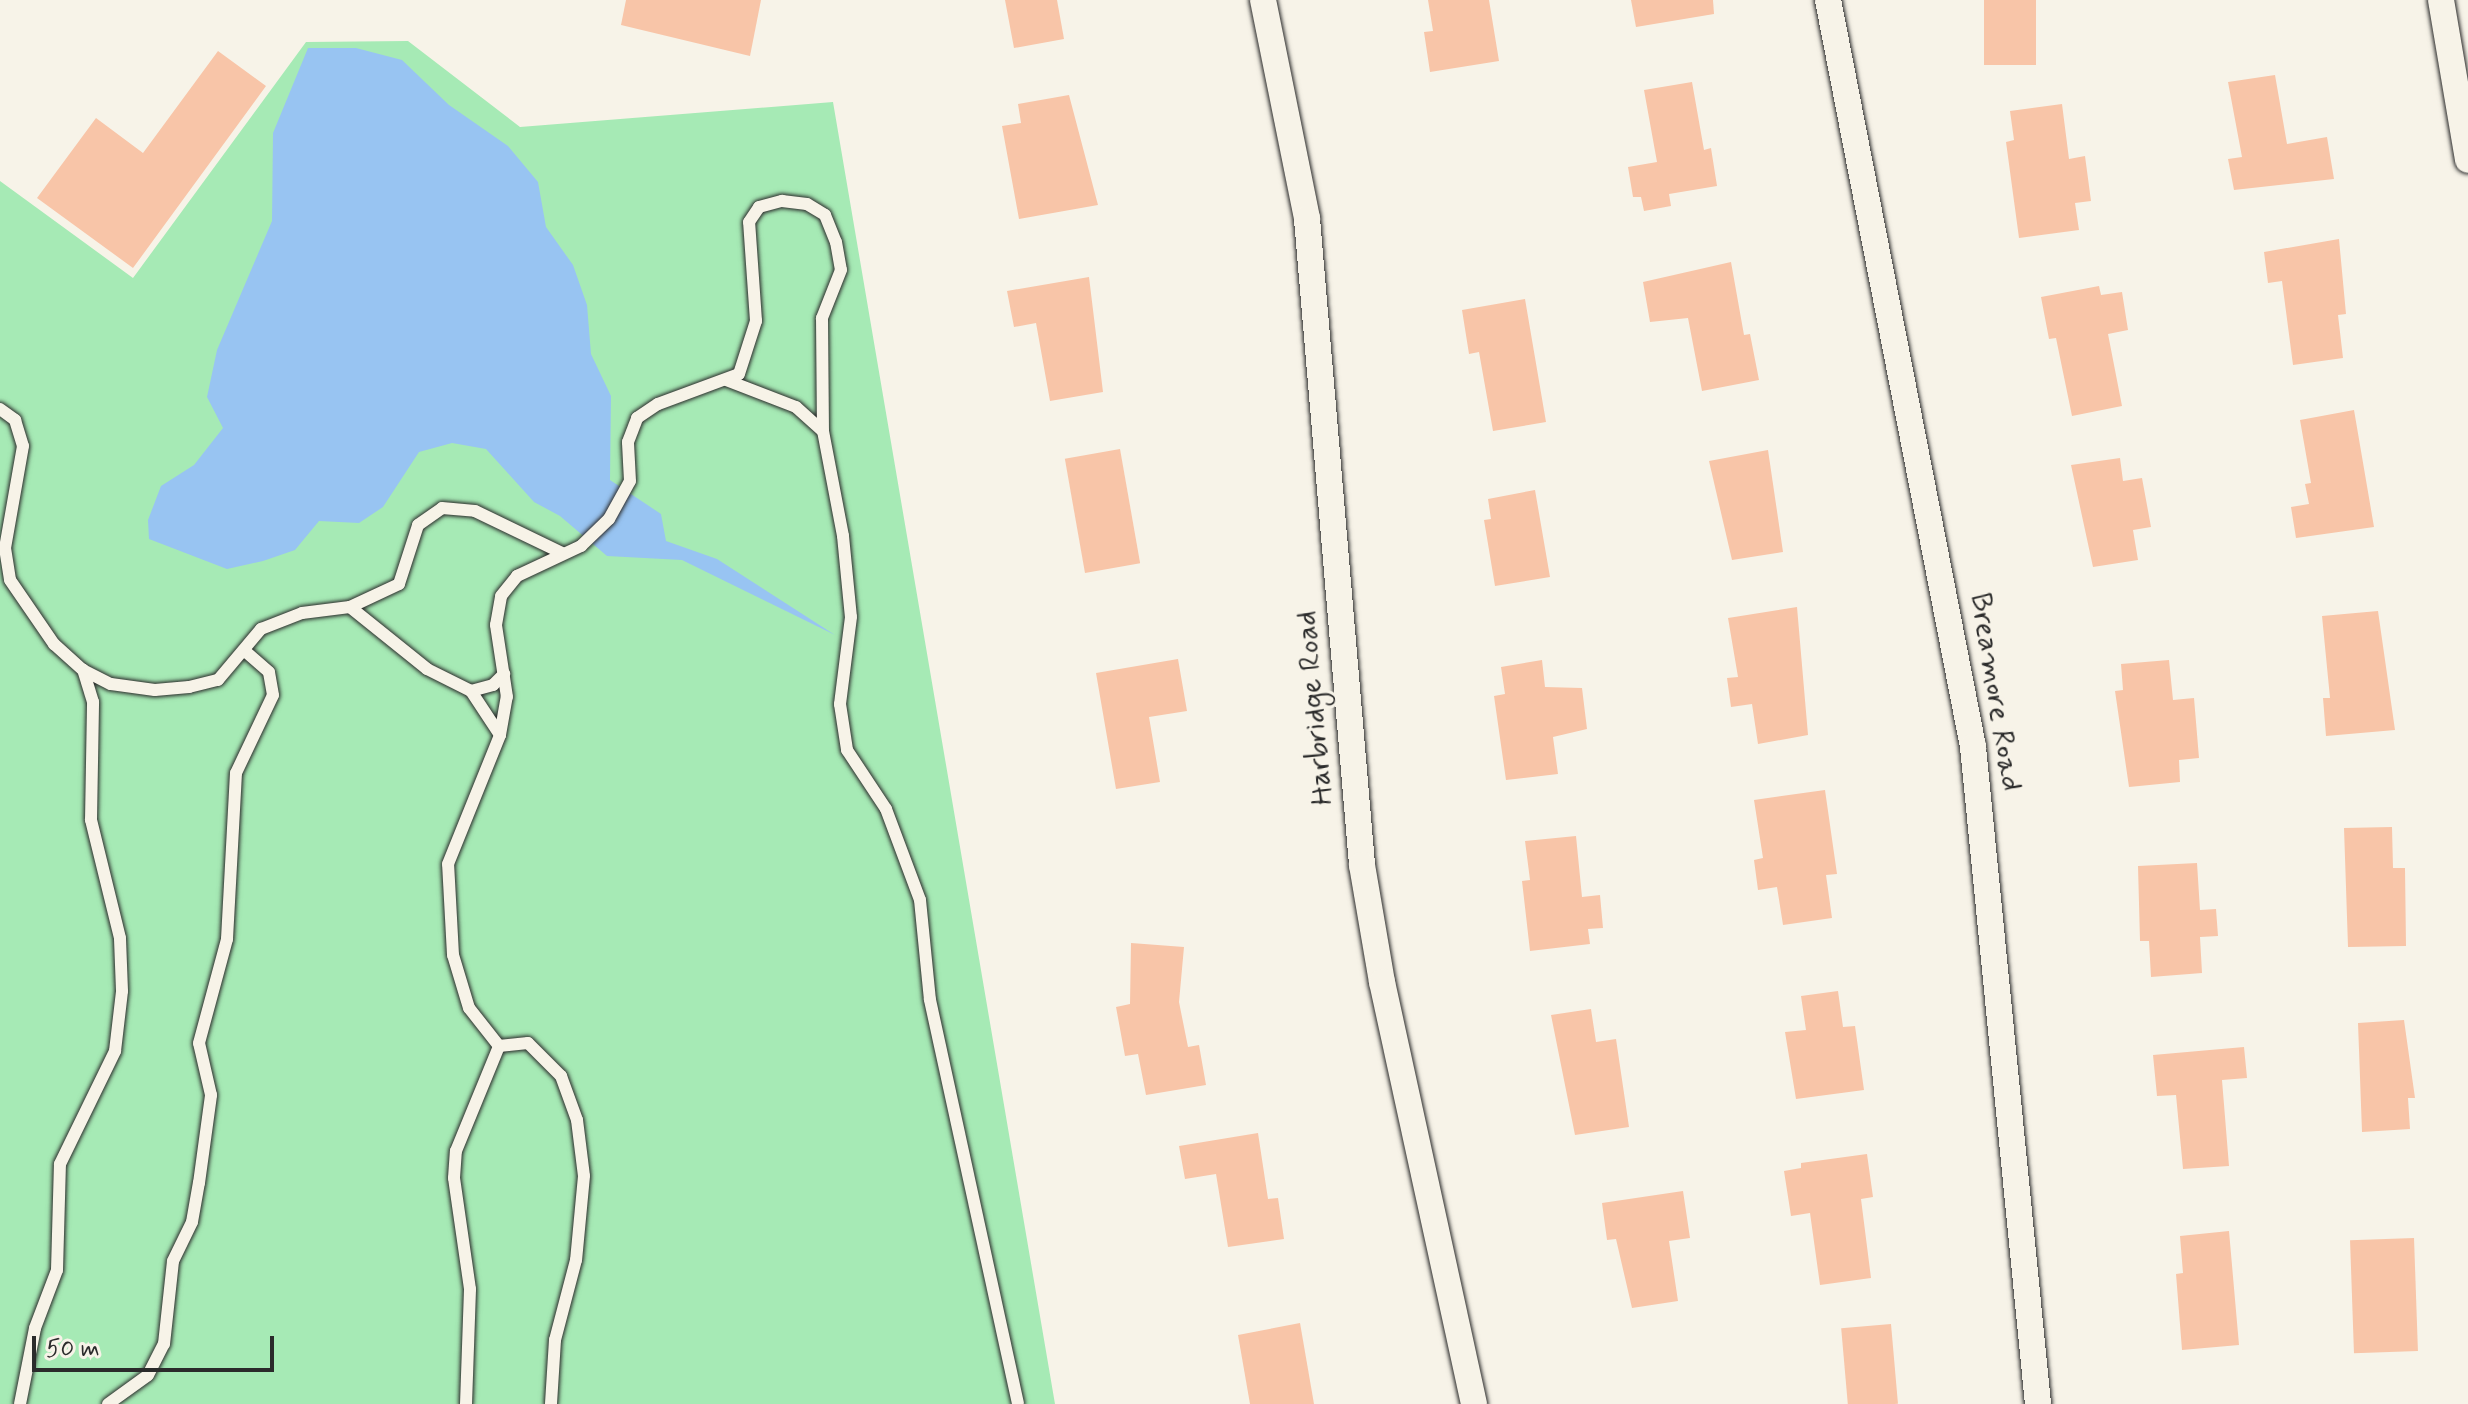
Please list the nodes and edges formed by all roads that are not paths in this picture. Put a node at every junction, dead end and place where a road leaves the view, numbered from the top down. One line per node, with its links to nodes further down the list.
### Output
1 (1263, 0): 21 (street, Harbridge Road)
2 (1828, 0): 22 (street, Breamore Road)
3 (2441, 0): 4 (street)
4 (2468, 160)
5 (726, 380): 7 (lane); 7 (lane); 8 (lane)
6 (0, 409): 11 (lane)
7 (823, 431): 20 (lane)
8 (562, 553): 9 (lane); 12 (lane)
9 (350, 607): 10 (lane); 13 (lane)
10 (246, 652): 11 (lane); 17 (lane)
11 (83, 670): 16 (lane)
12 (504, 674): 13 (lane); 14 (lane)
13 (471, 691): 14 (lane)
14 (500, 735): 15 (lane)
15 (499, 1046): 18 (lane); 19 (lane)
16 (20, 1404)
17 (108, 1404)
18 (466, 1404)
19 (551, 1404)
20 (1018, 1404)
21 (1474, 1404)
22 (2038, 1404)

